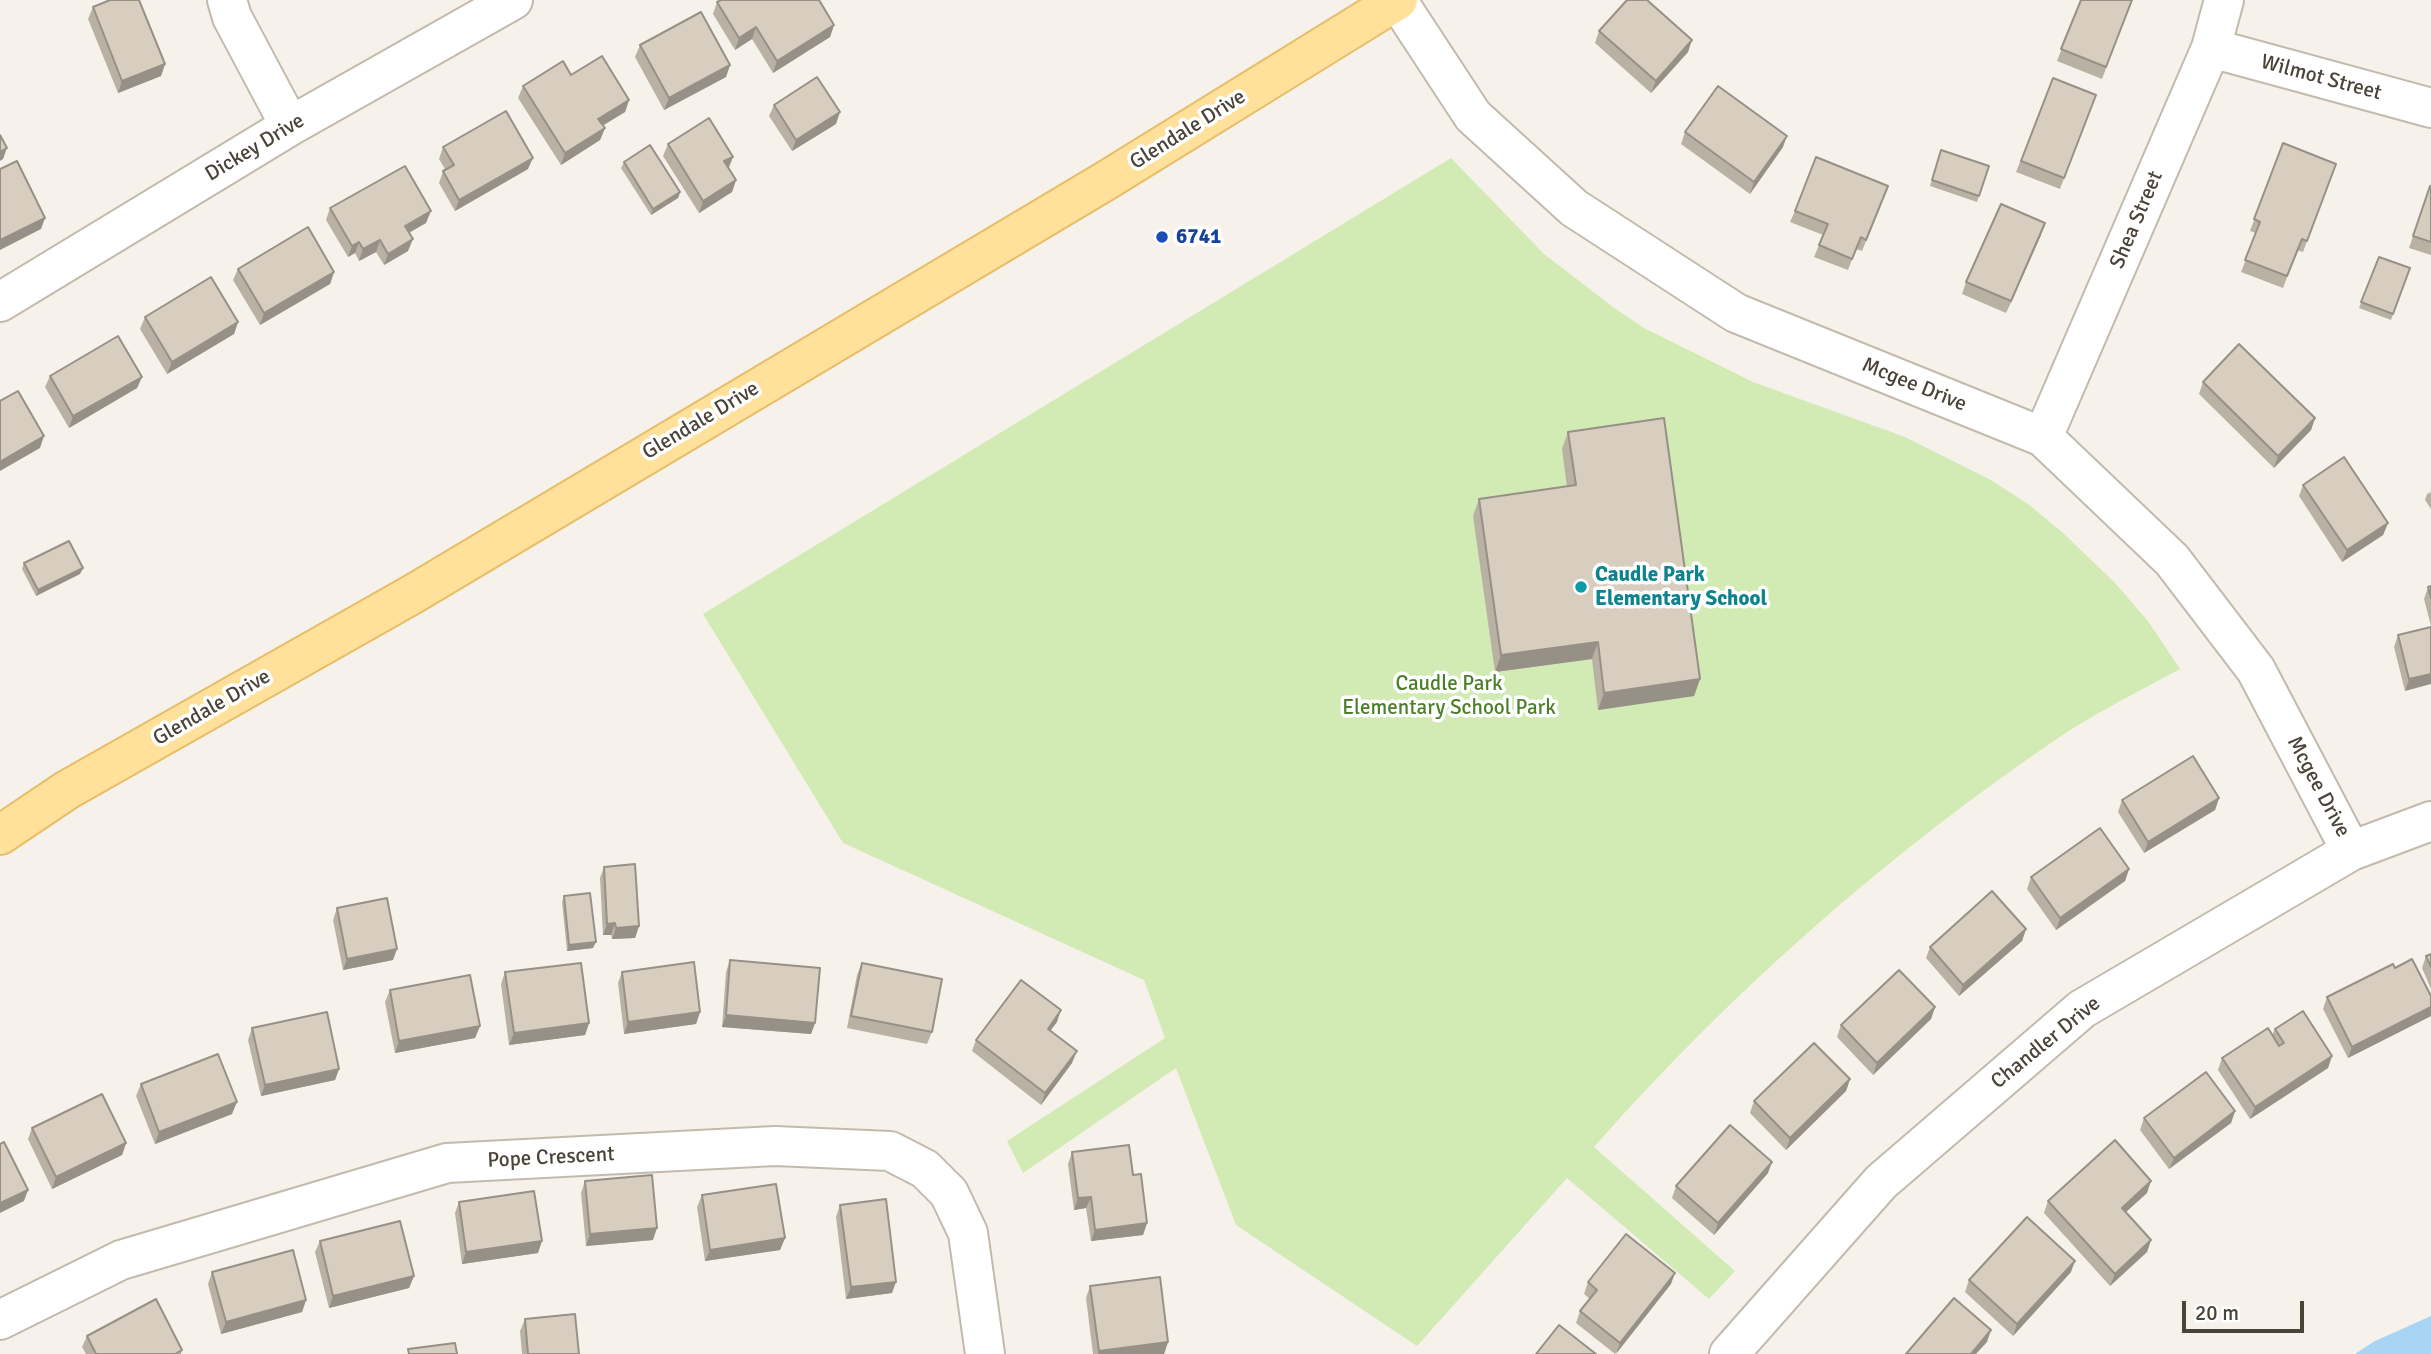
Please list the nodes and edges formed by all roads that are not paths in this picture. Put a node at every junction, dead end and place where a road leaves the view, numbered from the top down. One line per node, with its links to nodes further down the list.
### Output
1 (227, 0): 7 (street)
2 (513, 0): 7 (street, Dickey Drive)
3 (1398, 0): 9 (street, Mcgee Drive); 11 (main road, Glendale Drive)
4 (2224, 0): 5 (street, Shea Street)
5 (2211, 48): 6 (street, Wilmot Street); 9 (street, Shea Street)
6 (2431, 108)
7 (290, 126): 8 (street, Dickey Drive)
8 (0, 302)
9 (2043, 437): 12 (street, Mcgee Drive)
10 (2431, 821): 12 (street, Chandler Drive)
11 (0, 835)
12 (2351, 851): 15 (street, Chandler Drive)
13 (0, 1320): 14 (street, Pope Crescent)
14 (985, 1354)
15 (1729, 1354)

